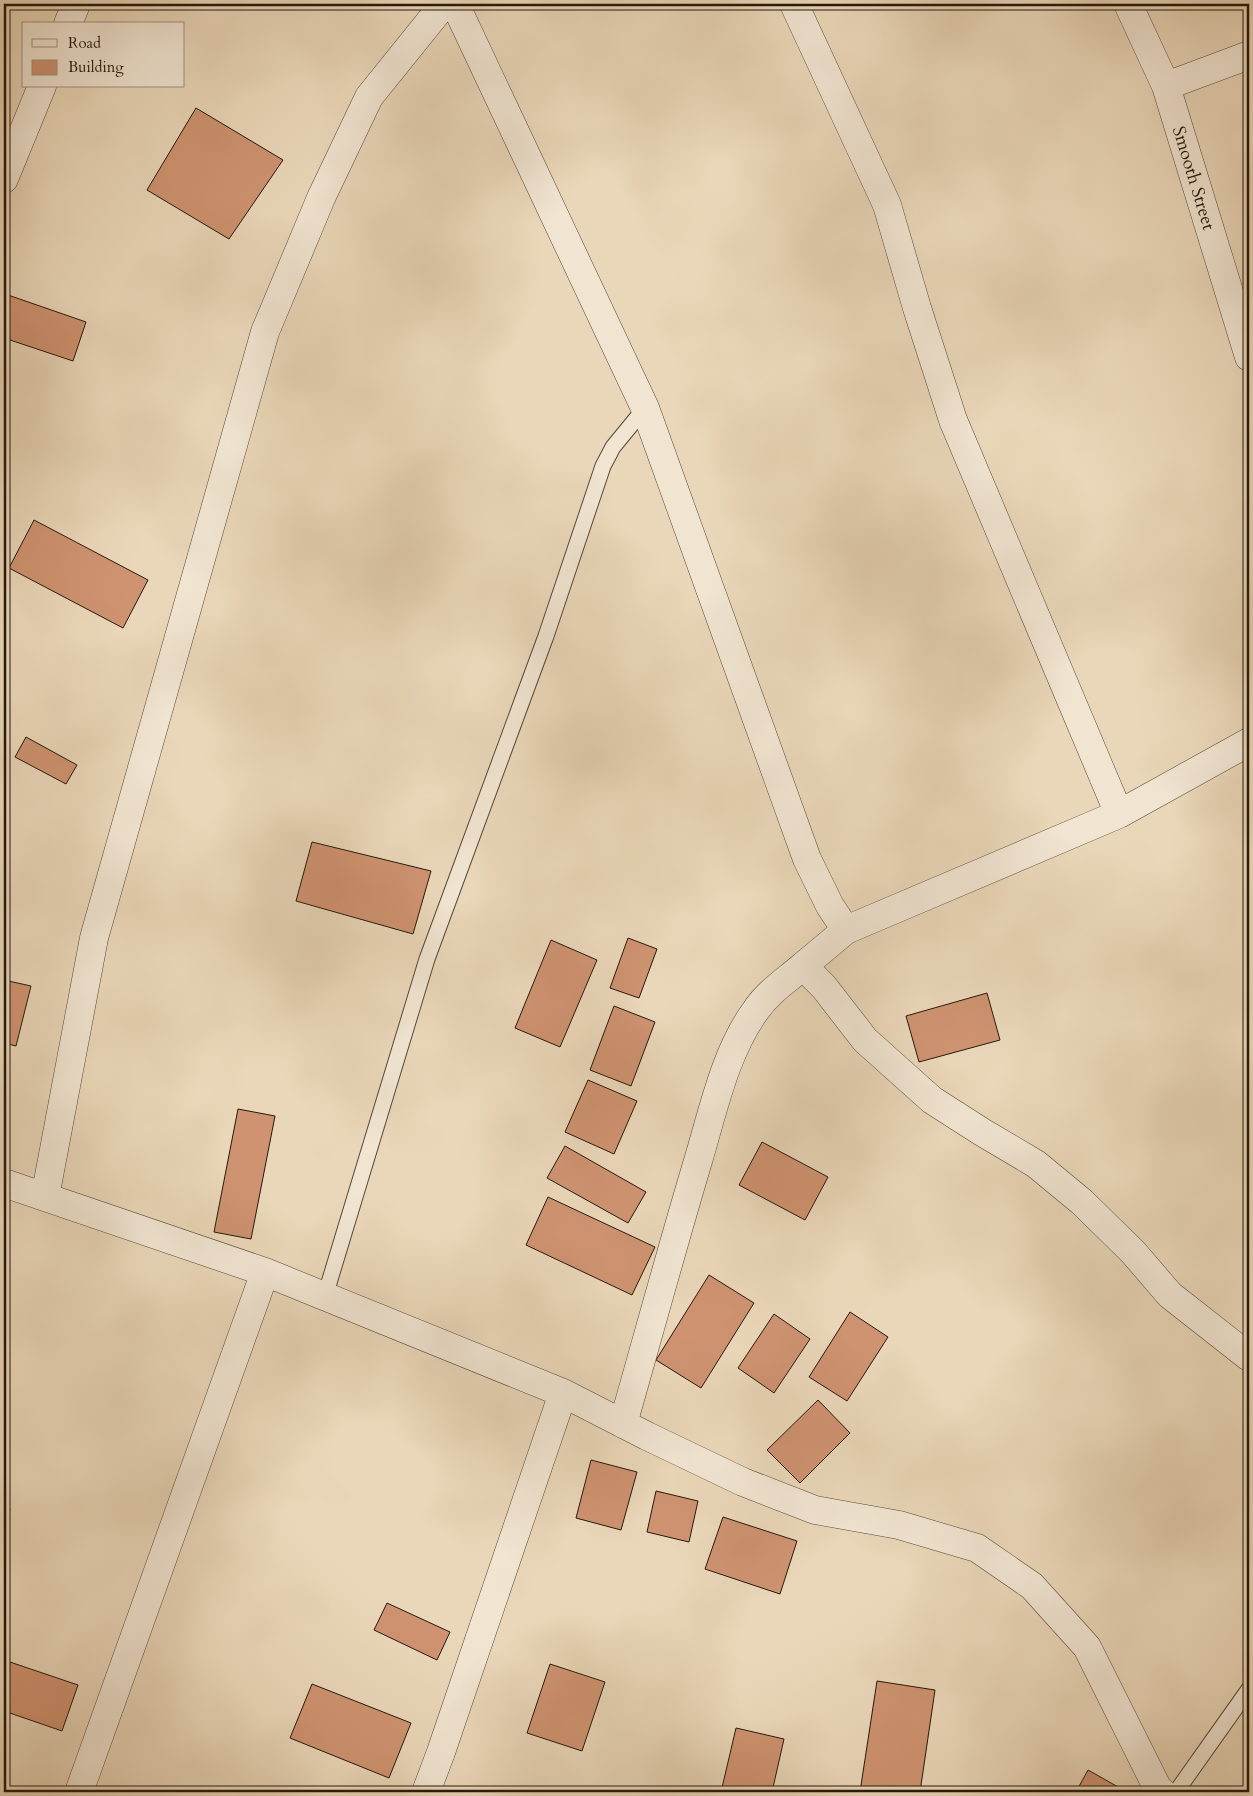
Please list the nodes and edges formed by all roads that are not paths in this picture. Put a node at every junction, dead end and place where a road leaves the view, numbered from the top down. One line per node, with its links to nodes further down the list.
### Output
1 (76, 4): 6 (street)
2 (444, 4): 18 (street)
3 (455, 4): 12 (street)
4 (794, 4): 14 (street)
5 (1128, 4): 8 (street, Smooth Street)
6 (69, 22)
7 (1249, 55): 8 (street)
8 (1166, 86): 11 (street, Smooth Street)
9 (41, 88): 10 (street)
10 (5, 173)
11 (1249, 357)
12 (645, 408): 15 (street); 20 (lane)
13 (1249, 742): 14 (street)
14 (1119, 814): 15 (street)
15 (846, 930): 16 (street)
16 (803, 966): 21 (street); 23 (street)
17 (4, 1184): 18 (street)
18 (45, 1197): 19 (street)
19 (265, 1272): 20 (street); 26 (street)
20 (324, 1296): 22 (street)
21 (1249, 1357)
22 (563, 1392): 23 (street); 27 (street)
23 (623, 1424): 25 (street)
24 (1249, 1689): 25 (lane)
25 (1163, 1791)
26 (80, 1792)
27 (426, 1792)

